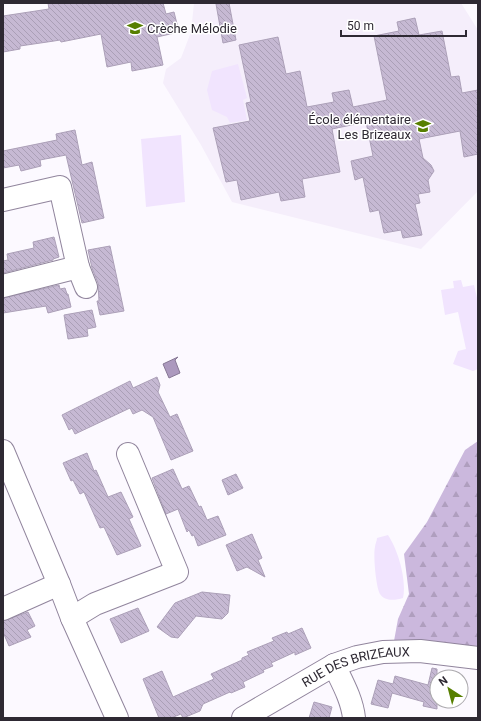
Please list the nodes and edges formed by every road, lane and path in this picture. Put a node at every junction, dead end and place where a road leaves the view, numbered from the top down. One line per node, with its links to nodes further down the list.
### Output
1 (3, 200): 2 (street)
2 (78, 267): 3 (street); 4 (street)
3 (3, 286)
4 (86, 287)
5 (3, 452): 7 (street)
6 (128, 454): 9 (street)
7 (59, 584): 8 (street); 9 (street)
8 (3, 609)
9 (72, 618): 12 (street)
10 (478, 658): 11 (street, RUE DES BRIZEAUX)
11 (334, 665): 13 (street, RUE DES BRIZEAUX); 14 (street)
12 (117, 718)
13 (243, 718)
14 (354, 718)

